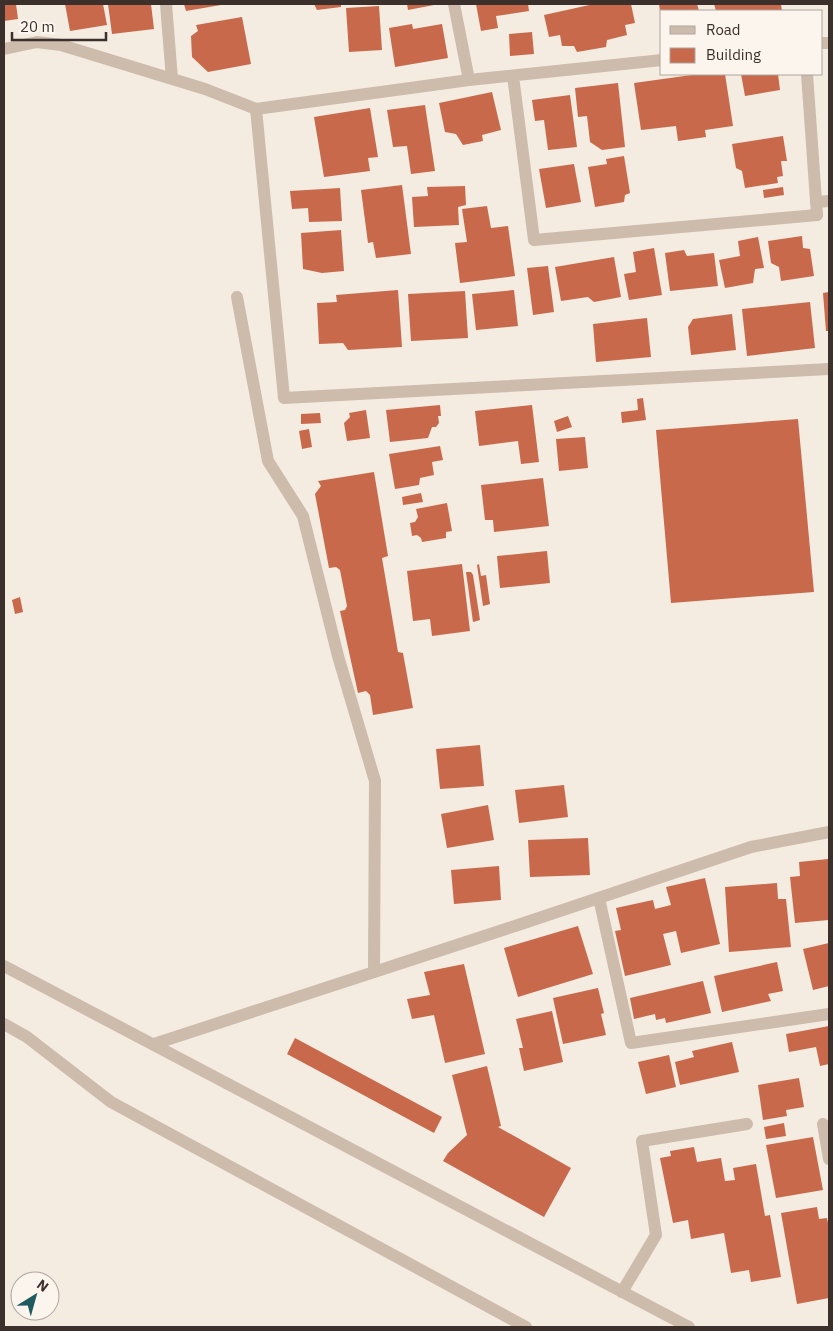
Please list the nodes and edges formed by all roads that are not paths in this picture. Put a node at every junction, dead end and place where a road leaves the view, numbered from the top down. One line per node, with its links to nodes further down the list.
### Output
1 (166, 4): 7 (street)
2 (454, 4): 8 (street)
3 (4, 49): 7 (street)
4 (660, 60): 6 (street)
5 (807, 75): 11 (street)
6 (513, 76): 8 (street); 11 (street)
7 (172, 79): 9 (street)
8 (469, 80): 9 (street)
9 (256, 108): 13 (street)
10 (829, 201): 11 (street)
11 (816, 208)
12 (237, 297): 17 (street)
13 (829, 369)
14 (829, 832): 15 (street)
15 (599, 898): 17 (street); 18 (street)
16 (4, 966): 20 (street)
17 (374, 972): 20 (street)
18 (829, 1014)
19 (4, 1024): 25 (street)
20 (154, 1044): 24 (street)
21 (747, 1124): 24 (street)
22 (823, 1124): 23 (street)
23 (829, 1159)
24 (622, 1292): 26 (street)
25 (526, 1327)
26 (689, 1327)

